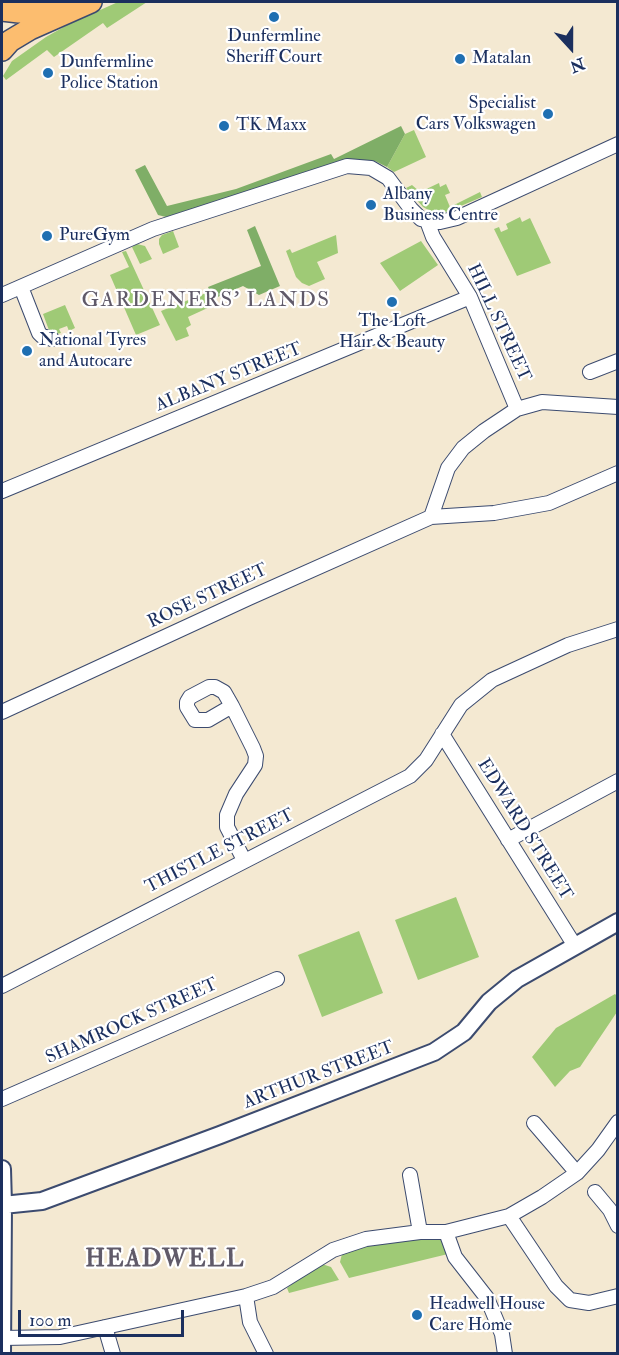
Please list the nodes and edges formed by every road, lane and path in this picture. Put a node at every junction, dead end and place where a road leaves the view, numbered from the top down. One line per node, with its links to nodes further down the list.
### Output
1 (91, 2): 2 (main road)
2 (61, 5): 3 (main road); 4 (main road)
3 (2, 10)
4 (2, 50)
5 (618, 144): 6 (street)
6 (427, 221): 7 (street); 9 (street, HILL STREET)
7 (21, 287): 8 (street); 10 (street)
8 (2, 294)
9 (470, 297): 14 (street, HILL STREET); 16 (street, ALBANY STREET)
10 (52, 339)
11 (618, 361): 12 (street)
12 (590, 372)
13 (618, 407): 14 (street)
14 (518, 409): 17 (street)
15 (618, 473): 17 (street)
16 (2, 491)
17 (431, 517): 20 (street, ROSE STREET)
18 (618, 629): 21 (street, THISTLE STREET)
19 (232, 706): 24 (street)
20 (2, 712)
21 (442, 734): 23 (street, EDWARD STREET); 24 (street, THISTLE STREET)
22 (618, 781): 23 (street)
23 (508, 840): 26 (street, EDWARD STREET)
24 (244, 860): 28 (street, THISTLE STREET)
25 (618, 922): 26 (street, ARTHUR STREET)
26 (575, 946): 36 (street, ARTHUR STREET)
27 (277, 979): 29 (street, SHAMROCK STREET)
28 (2, 986)
29 (2, 1099)
30 (618, 1122): 33 (street)
31 (534, 1124): 33 (street)
32 (2, 1169): 36 (street)
33 (577, 1173): 38 (street)
34 (410, 1175): 40 (street)
35 (595, 1192): 37 (street)
36 (3, 1205): 45 (street)
37 (614, 1211): 39 (street)
38 (509, 1216): 41 (street); 43 (street)
39 (618, 1226)
40 (420, 1232): 41 (street); 42 (street)
41 (446, 1232): 49 (street)
42 (246, 1296): 44 (street); 48 (street)
43 (618, 1296)
44 (105, 1327): 45 (street); 47 (street)
45 (2, 1338): 46 (street)
46 (2, 1353)
47 (112, 1353)
48 (266, 1353)
49 (506, 1353)

